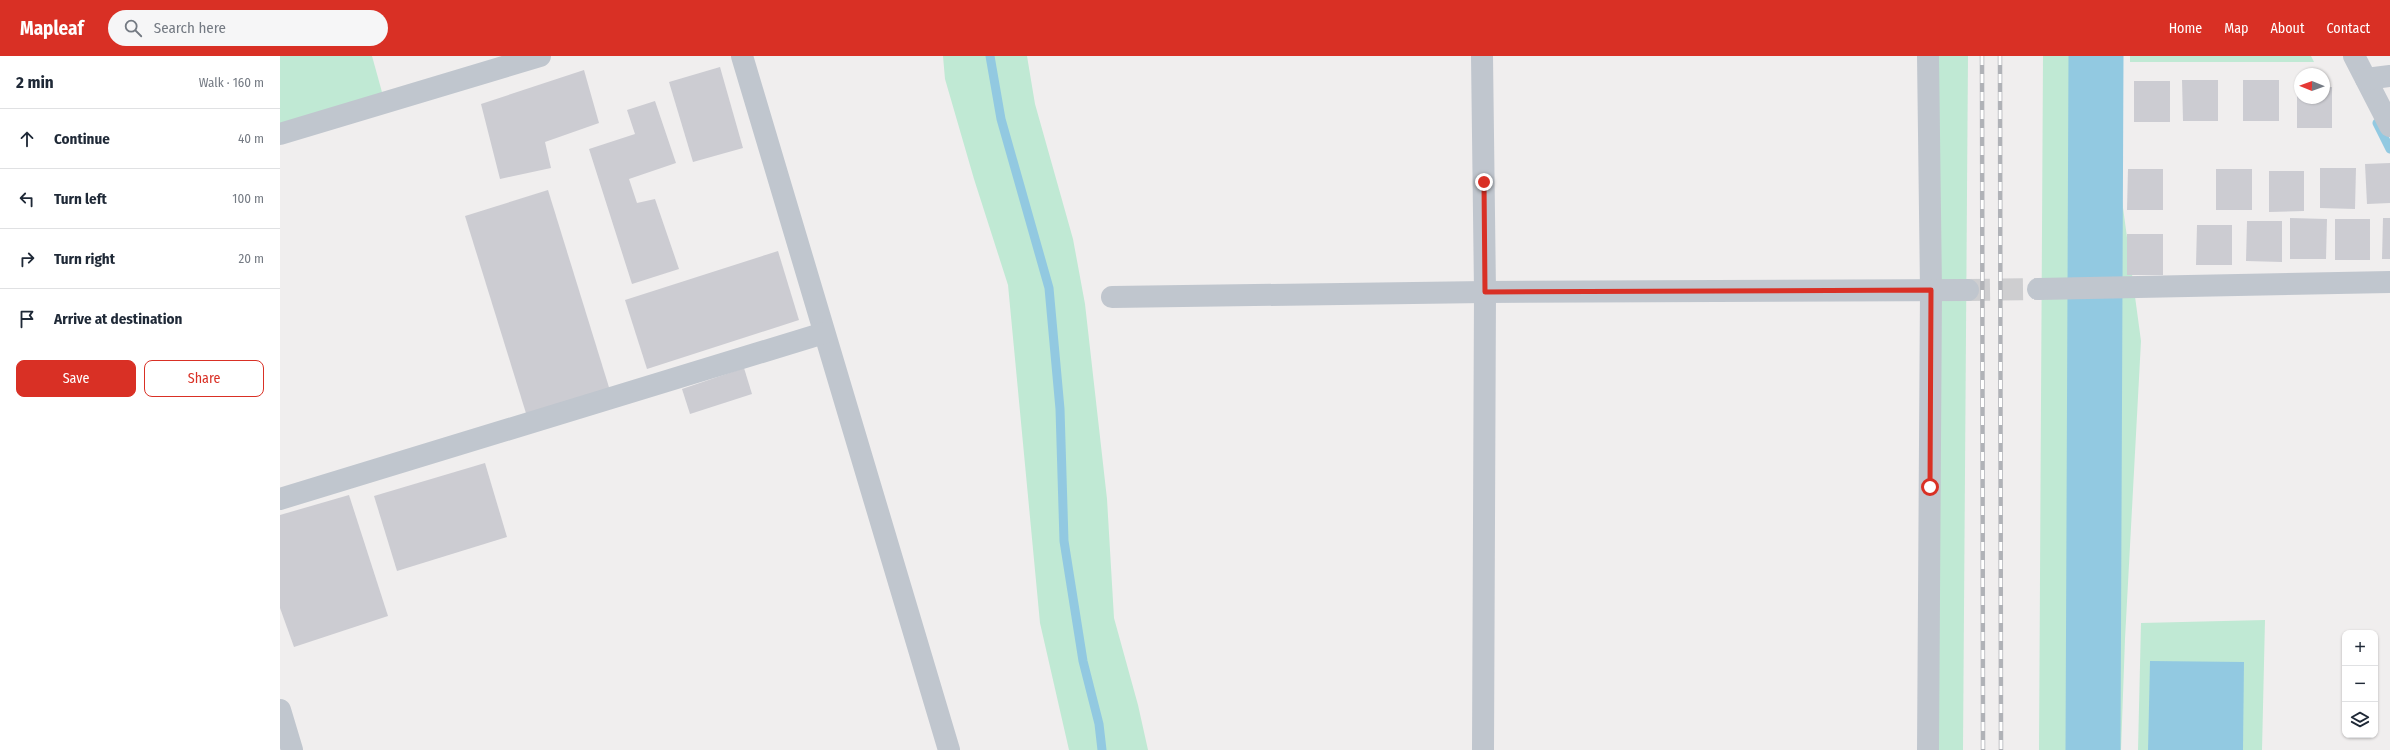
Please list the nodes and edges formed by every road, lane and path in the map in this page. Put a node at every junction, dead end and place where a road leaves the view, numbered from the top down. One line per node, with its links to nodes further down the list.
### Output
1 (540, 56): 9 (street)
2 (742, 56): 16 (street)
3 (1482, 56): 14 (street)
4 (1928, 56): 12 (street)
5 (2354, 56): 7 (street)
6 (2390, 76): 7 (street)
7 (2366, 79): 8 (street)
8 (2390, 126)
9 (280, 134)
10 (2390, 282): 11 (street)
11 (2038, 289)
12 (1931, 290): 13 (street); 14 (street); 22 (street)
13 (1968, 290)
14 (1485, 292): 15 (street); 21 (street)
15 (1112, 297)
16 (824, 332): 17 (street); 20 (street)
17 (280, 499)
18 (280, 710): 19 (street)
19 (292, 750)
20 (949, 750)
21 (1483, 750)
22 (1928, 750)

